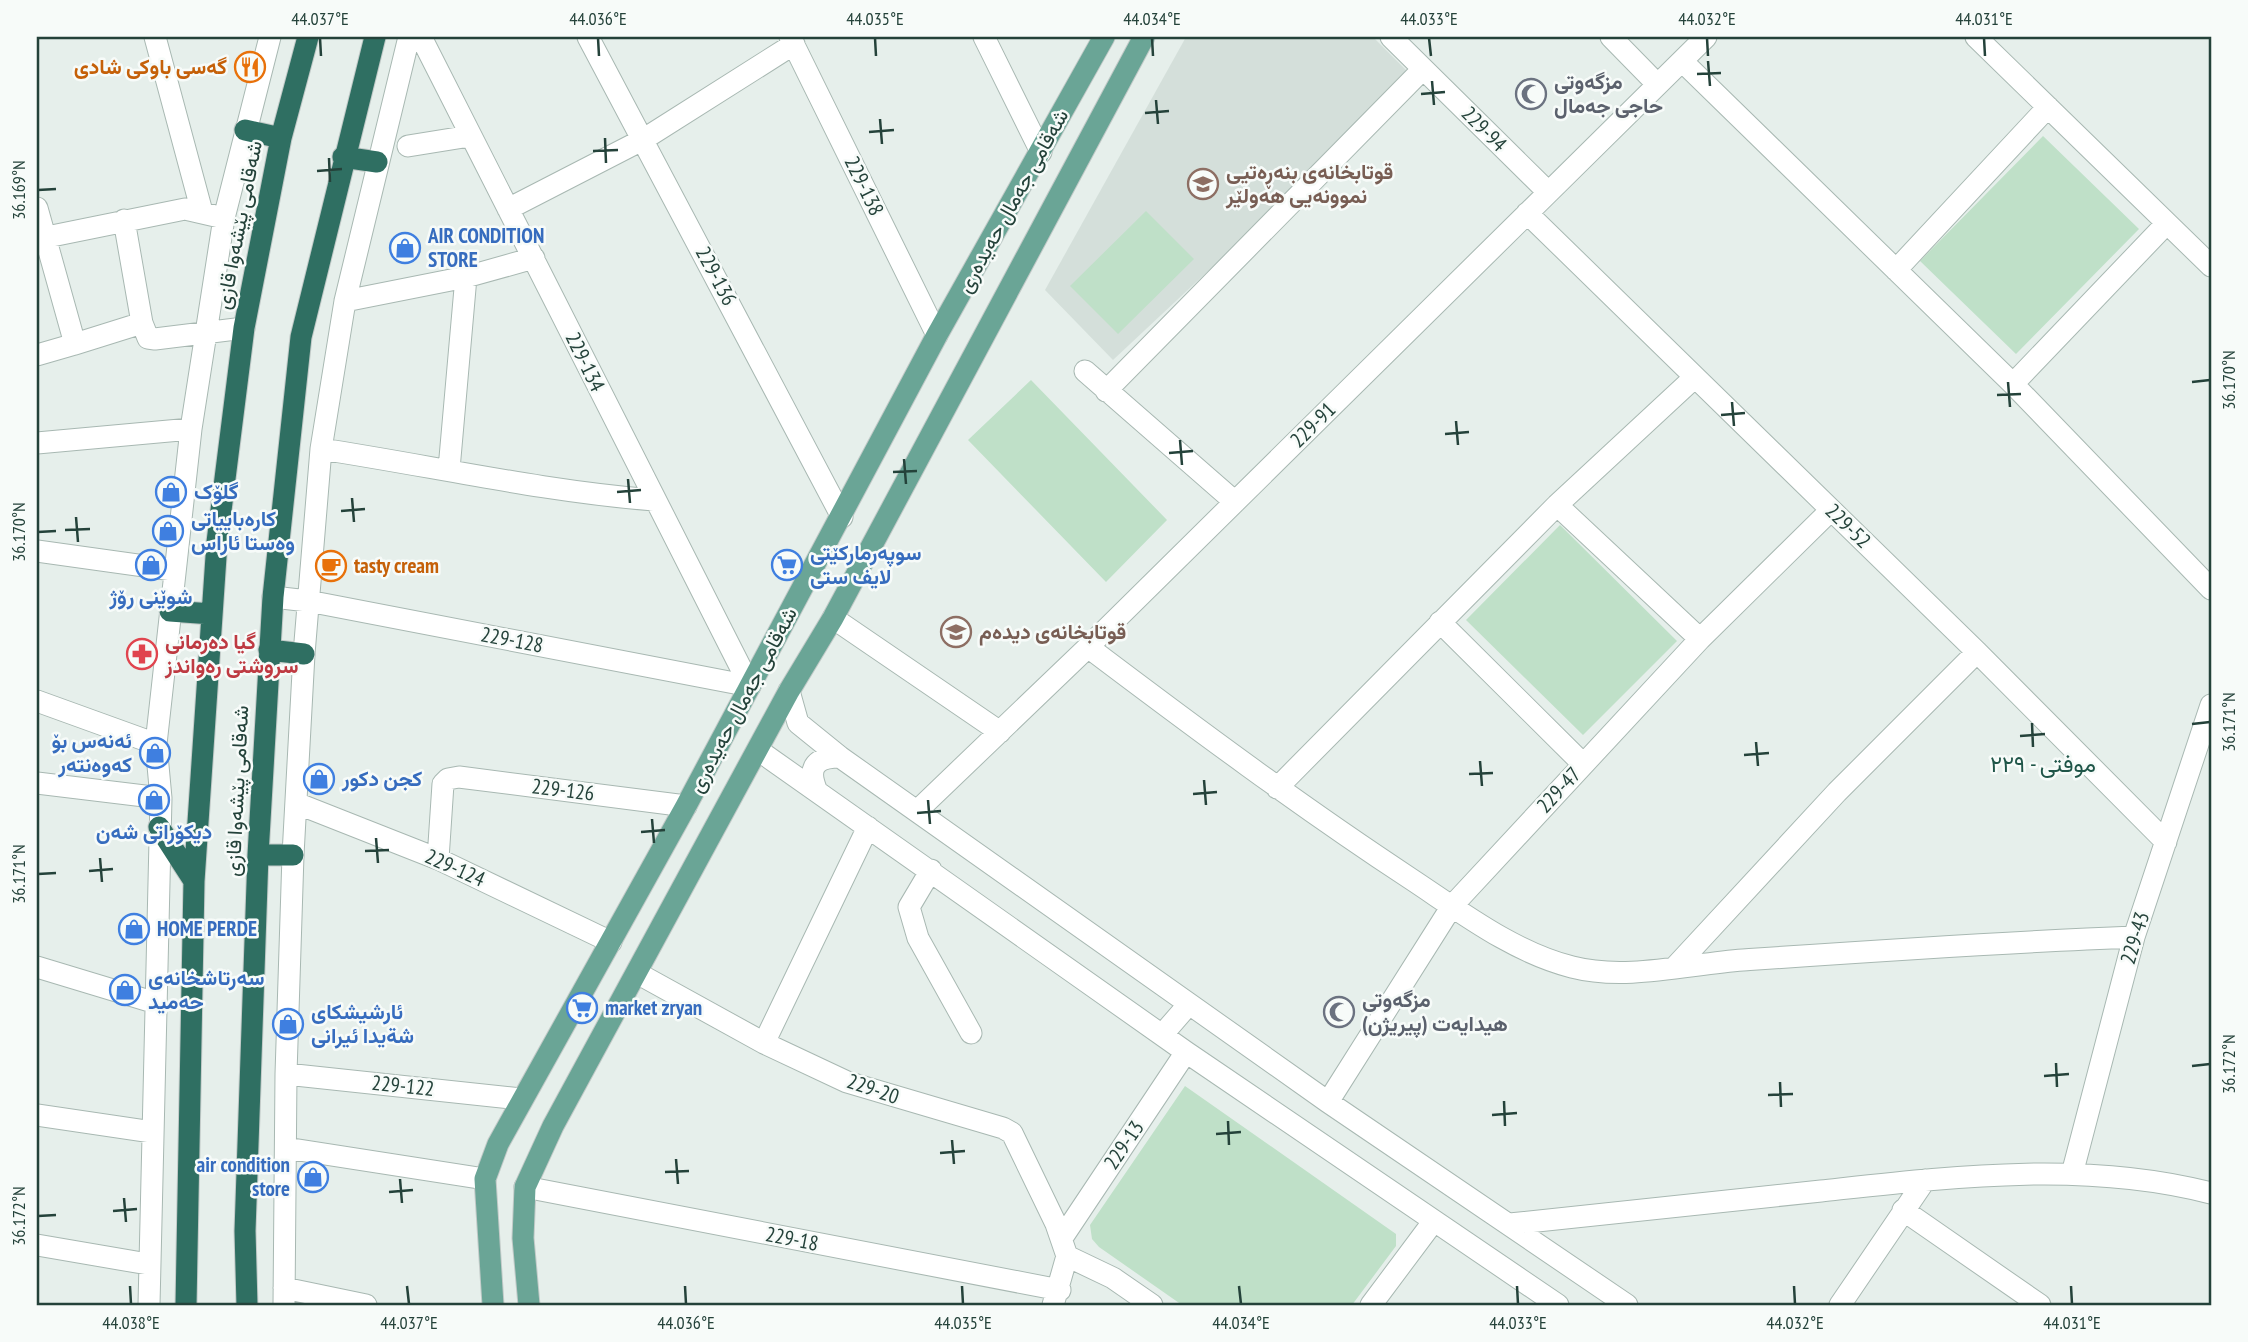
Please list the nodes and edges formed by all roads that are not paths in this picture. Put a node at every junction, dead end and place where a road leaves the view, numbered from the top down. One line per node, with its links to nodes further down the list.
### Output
1 (155, 37): 31 (street)
2 (270, 37): 20 (street)
3 (308, 37): 22 (highway, شەقامی پێشەوا قازی)
4 (375, 37): 26 (highway, شەقامی پێشەوا قازی)
5 (409, 37): 27 (street)
6 (421, 37): 21 (street, 229-134)
7 (588, 37): 23 (street, 229-136)
8 (984, 37): 25 (street)
9 (1104, 37): 25 (main road, شەقامی جەمال حەیدەری)
10 (1144, 37): 68 (main road, شەقامی جەمال حەیدەری)
11 (1391, 37): 17 (street, 229-94)
12 (1611, 37): 18 (street)
13 (1706, 37): 16 (street, 229-91)
14 (1976, 37): 19 (street)
15 (792, 41): 23 (street); 45 (street, 229-138)
16 (1682, 61): 18 (street, 229-91); 39 (street)
17 (1423, 69): 28 (street, 229-94); 51 (street)
18 (1657, 84): 28 (street, 229-91)
19 (2048, 107): 35 (street); 39 (street)
20 (245, 130): 22 (highway); 33 (street)
21 (470, 136): 24 (street); 30 (street, 229-134)
22 (281, 138): 43 (highway, شەقامی پێشەوا قازی)
23 (644, 139): 30 (street); 60 (street, 229-136)
24 (408, 146)
25 (1041, 152): 45 (main road, شەقامی جەمال حەیدەری)
26 (343, 157): 27 (highway); 64 (highway, شەقامی پێشەوا قازی)
27 (377, 163): 41 (street)
28 (1548, 192): 32 (street, 229-91)
29 (37, 208): 36 (street)
30 (508, 209): 37 (street, 229-134)
31 (202, 212): 33 (street); 34 (street)
32 (1527, 213): 49 (street, 229-52); 57 (street, 229-91)
33 (224, 218): 44 (street)
34 (124, 220): 36 (street); 42 (street)
35 (2167, 223): 38 (street); 50 (street)
36 (40, 238): 46 (street)
37 (534, 258): 40 (street); 56 (street, 229-134)
38 (2211, 266)
39 (1896, 270): 50 (street)
40 (466, 277): 41 (street); 55 (street)
41 (345, 301): 54 (street)
42 (142, 323): 44 (street); 46 (street)
43 (244, 328): 44 (street); 67 (highway, شەقامی پێشەوا قازی)
44 (205, 331): 52 (street)
45 (937, 335): 60 (main road, شەقامی جەمال حەیدەری)
46 (75, 344): 47 (street)
47 (37, 355)
48 (1085, 372): 51 (street)
49 (1695, 377): 58 (street); 59 (street, 229-52)
50 (2013, 384): 63 (street)
51 (1106, 391): 57 (street)
52 (191, 429): 53 (street); 62 (street)
53 (37, 443)
54 (321, 449): 55 (street); 65 (street)
55 (449, 469): 56 (street)
56 (654, 500): 75 (street, 229-134)
57 (1235, 502): 71 (street, 229-91)
58 (1557, 505): 69 (street); 70 (street)
59 (1831, 510): 70 (street, 229-47); 73 (street, 229-52)
60 (842, 517): 75 (main road, شەقامی جەمال حەیدەری)
61 (37, 551): 62 (street)
62 (173, 570): 66 (street)
63 (2211, 589)
64 (273, 597): 65 (street, 229-128); 72 (highway, شەقامی پێشەوا قازی)
65 (308, 601): 74 (street); 75 (street, 229-128)
66 (170, 611): 67 (highway); 80 (street)
67 (212, 614): 98 (highway, شەقامی پێشەوا قازی)
68 (833, 618): 76 (main road, شەقامی جەمال حەیدەری); 79 (street)
69 (1440, 622): 83 (street); 85 (street)
70 (1700, 639): 83 (street, 229-47)
71 (1088, 647): 79 (street, 229-91); 85 (street)
72 (269, 650): 74 (highway); 94 (highway, شەقامی پێشەوا قازی)
73 (1978, 652): 93 (street, 229-52); 102 (street)
74 (304, 654): 88 (street)
75 (750, 686): 89 (main road, شەقامی جەمال حەیدەری)
76 (789, 691): 81 (main road, شەقامی جەمال حەیدەری); 82 (street)
77 (37, 700): 80 (street)
78 (2211, 705): 93 (street, 229-43)
79 (1000, 732): 90 (street, 229-91)
80 (156, 744): 87 (street)
81 (758, 750): 86 (street); 104 (main road, شەقامی جەمال حەیدەری)
82 (840, 757): 86 (street); 90 (street)
83 (1583, 764): 99 (street, 229-47)
84 (37, 783): 87 (street)
85 (1278, 788): 99 (street)
86 (816, 789): 92 (street)
87 (161, 798): 91 (street)
88 (296, 803): 95 (street); 96 (street, 229-124)
89 (686, 806): 96 (street, 229-126); 101 (main road, شەقامی جەمال حەیدەری)
90 (917, 811): 106 (street)
91 (159, 827): 98 (highway); 105 (street)
92 (868, 827): 97 (street); 109 (street)
93 (2166, 842): 100 (street, 229-43)
94 (258, 855): 95 (highway); 132 (highway, شەقامی پێشەوا قازی)
95 (293, 855): 111 (street)
96 (438, 859): 101 (street, 229-124)
97 (931, 870): 107 (street); 108 (street)
98 (194, 881): 131 (highway, شەقامی پێشەوا قازی)
99 (1452, 906): 102 (street); 113 (street, 229-47)
100 (2134, 937): 102 (street); 117 (street, 229-43)
101 (611, 942): 112 (main road, شەقامی جەمال حەیدەری)
102 (1676, 966)
103 (37, 967): 105 (street)
104 (637, 973): 109 (street, 229-20); 120 (main road, شەقامی جەمال حەیدەری)
105 (156, 1003): 115 (street)
106 (1189, 1004): 108 (street); 113 (street)
107 (971, 1033)
108 (1162, 1035): 110 (street)
109 (764, 1043): 126 (street, 229-20)
110 (1186, 1052): 123 (street); 126 (street, 229-13)
111 (286, 1074): 112 (street, 229-122); 116 (street)
112 (521, 1099): 118 (main road, شەقامی جەمال حەیدەری)
113 (1328, 1102): 124 (street)
114 (37, 1115): 115 (street)
115 (152, 1132): 127 (street)
116 (286, 1148): 118 (street); 128 (street)
117 (2072, 1174): 119 (street); 121 (street)
118 (485, 1179): 134 (main road, شەقامی جەمال حەیدەری)
119 (1925, 1180): 122 (street); 124 (street)
120 (525, 1187): 129 (street, 229-18); 135 (main road, شەقامی جەمال حەیدەری)
121 (2211, 1193)
122 (1903, 1210): 140 (street); 141 (street)
123 (1433, 1222): 137 (street); 138 (street)
124 (1510, 1224): 139 (street)
125 (37, 1245): 127 (street)
126 (1065, 1247): 129 (street); 136 (street)
127 (148, 1264): 130 (street)
128 (284, 1296): 133 (street)
129 (1056, 1298)
130 (149, 1305)
131 (186, 1305)
132 (247, 1305)
133 (366, 1305)
134 (492, 1305)
135 (529, 1305)
136 (1153, 1305)
137 (1371, 1305)
138 (1558, 1305)
139 (1627, 1305)
140 (1840, 1305)
141 (2040, 1305)

